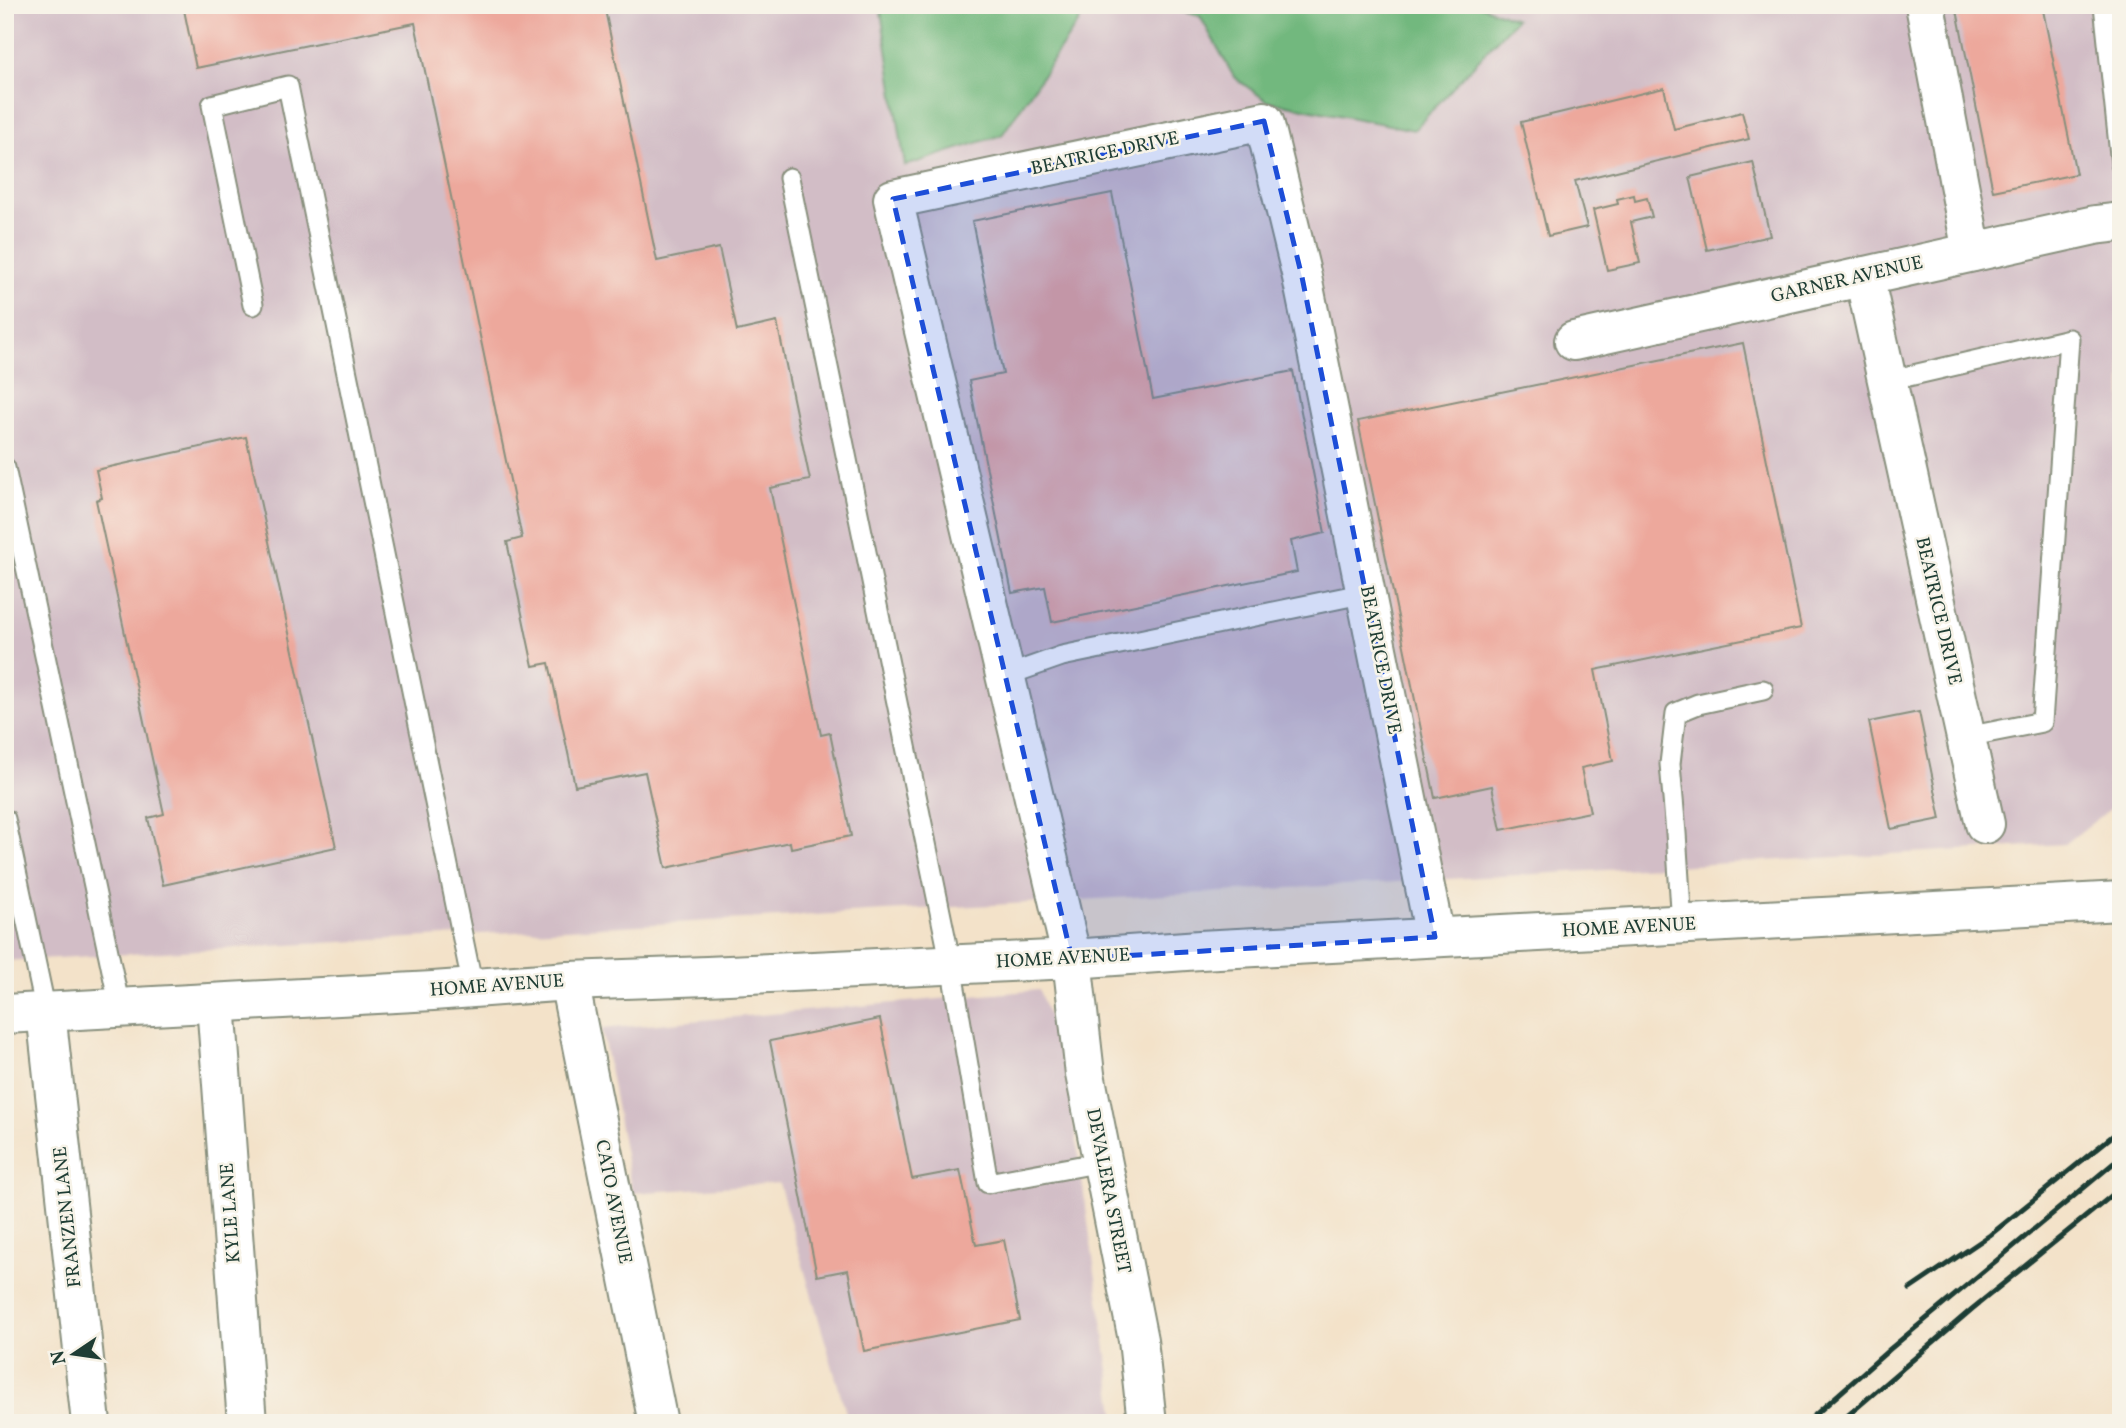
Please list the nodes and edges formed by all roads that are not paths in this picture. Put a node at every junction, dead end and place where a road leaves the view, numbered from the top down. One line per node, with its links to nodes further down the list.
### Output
1 (1925, 5): 6 (street)
2 (2104, 5): 3 (lane)
3 (2121, 164)
4 (789, 178): 22 (lane)
5 (2121, 222): 6 (street, GARNER AVENUE)
6 (1972, 252): 7 (street, GARNER AVENUE)
7 (1864, 276): 9 (street, GARNER AVENUE); 10 (street, BEATRICE DRIVE)
8 (253, 305): 24 (lane)
9 (1574, 341)
10 (1886, 381): 15 (street, BEATRICE DRIVE); 15 (lane)
11 (5, 468): 26 (lane)
12 (1366, 593): 13 (lane); 13 (street, BEATRICE DRIVE); 20 (street, BEATRICE DRIVE)
13 (1005, 676): 21 (street, BEATRICE DRIVE)
14 (1763, 690): 19 (lane)
15 (1966, 737): 17 (street, BEATRICE DRIVE)
16 (5, 819): 27 (lane)
17 (1985, 824)
18 (2121, 901): 19 (street, HOME AVENUE)
19 (1682, 925): 20 (street, HOME AVENUE)
20 (1436, 937): 21 (street, HOME AVENUE)
21 (1072, 959): 22 (street, HOME AVENUE); 29 (street, DEVALERA STREET)
22 (951, 965): 23 (street, HOME AVENUE); 29 (lane)
23 (569, 981): 24 (street, HOME AVENUE); 32 (street, CATO AVENUE)
24 (473, 988): 25 (street, HOME AVENUE)
25 (216, 1003): 26 (street, HOME AVENUE); 31 (street, KYLE LANE)
26 (120, 1008): 27 (street, HOME AVENUE)
27 (46, 1012): 28 (street, HOME AVENUE); 30 (street, FRANZEN LANE)
28 (5, 1014)
29 (1102, 1162): 33 (street, DEVALERA STREET)
30 (91, 1423)
31 (247, 1423)
32 (658, 1423)
33 (1147, 1423)

